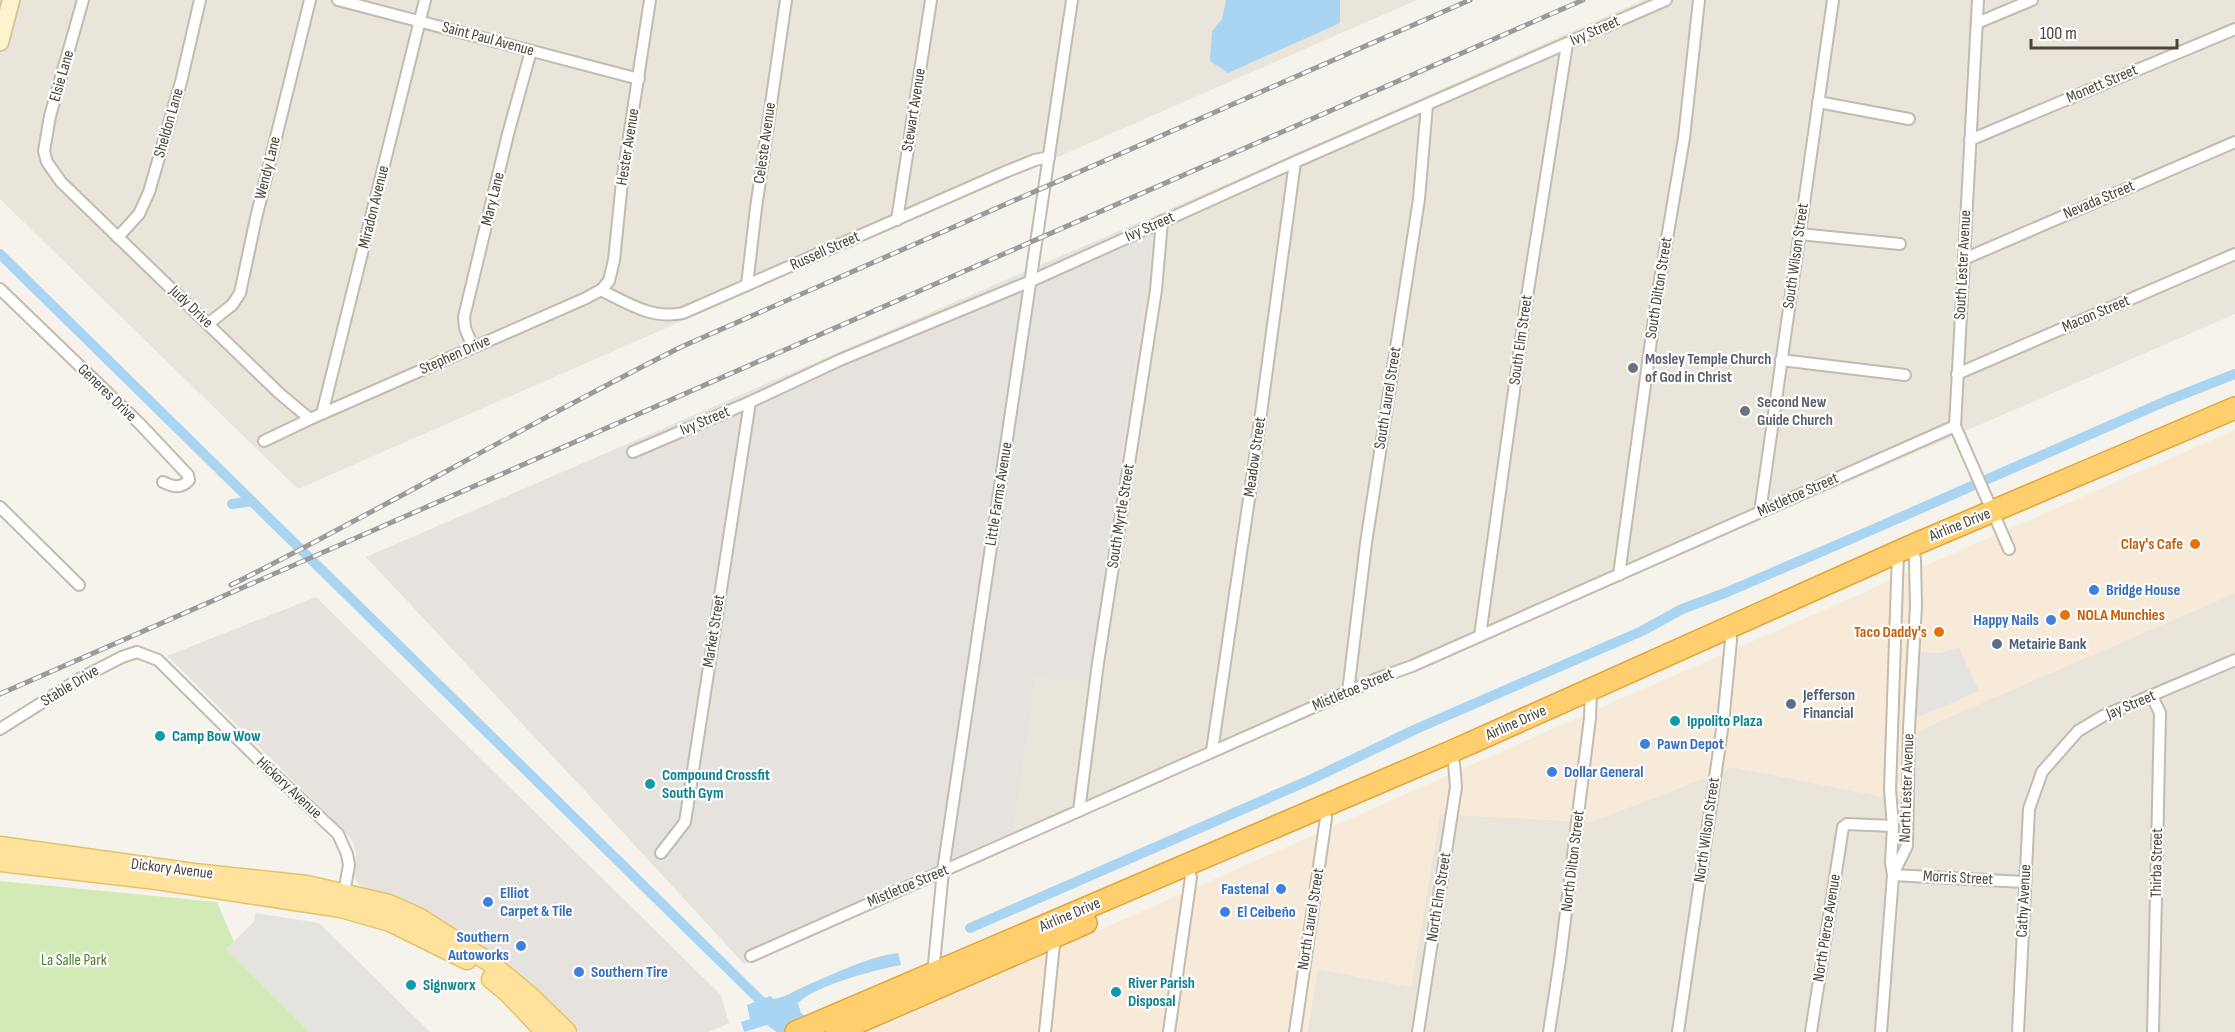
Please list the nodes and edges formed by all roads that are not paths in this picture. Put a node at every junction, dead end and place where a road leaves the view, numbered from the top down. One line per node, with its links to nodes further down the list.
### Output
1 (11, 0): 19 (street)
2 (83, 0): 28 (street, Elsie Lane)
3 (200, 0): 34 (street, Sheldon Lane)
4 (310, 0): 42 (street, Wendy Lane)
5 (338, 0): 16 (street, Saint Paul Avenue)
6 (425, 0): 16 (street, Miradon Avenue)
7 (650, 0): 22 (street, Hester Avenue)
8 (786, 0): 39 (street, Celeste Avenue)
9 (931, 0): 31 (street, Stewart Avenue)
10 (1072, 0): 29 (street, Little Farms Avenue)
11 (1666, 0): 20 (street, Ivy Street)
12 (1699, 0): 61 (street, South Dilton Street)
13 (1833, 0): 23 (street, South Wilson Street)
14 (1978, 0): 17 (street, South Lester Avenue)
15 (2032, 0): 17 (street)
16 (420, 21): 21 (street, Saint Paul Avenue); 49 (street, Miradon Avenue)
17 (1977, 23): 26 (street, South Lester Avenue)
18 (2235, 29): 26 (street, Monett Street)
19 (0, 42)
20 (1567, 44): 24 (street, Ivy Street); 64 (street, South Elm Street)
21 (531, 51): 22 (street, Saint Paul Avenue); 43 (street, Mary Lane)
22 (639, 79): 41 (street, Hester Avenue)
23 (1818, 102): 25 (street); 33 (street, South Wilson Street)
24 (1427, 105): 30 (street, Ivy Street); 69 (street, South Laurel Street)
25 (1909, 119)
26 (1970, 140): 37 (street, South Lester Avenue)
27 (2235, 142): 37 (street, Nevada Street)
28 (45, 153): 34 (street, Judy Drive)
29 (1049, 157): 31 (street, Russell Street); 38 (street, Little Farms Avenue)
30 (1295, 162): 32 (street, Ivy Street); 75 (street, Meadow Street)
31 (897, 219): 39 (street, Russell Street)
32 (1162, 221): 38 (street, Ivy Street); 78 (street, South Myrtle Street)
33 (1799, 234): 35 (street); 44 (street, South Wilson Street)
34 (118, 237): 42 (street, Judy Drive)
35 (1900, 244)
36 (2235, 254): 45 (street, Macon Street)
37 (1964, 259): 45 (street, South Lester Avenue)
38 (1031, 281): 47 (street, Ivy Street); 84 (street, Little Farms Avenue)
39 (747, 285): 41 (street, Russell Street)
40 (0, 289): 55 (street, Generes Drive)
41 (601, 290): 43 (street, Stephen Drive)
42 (208, 324): 50 (street, Judy Drive)
43 (473, 347): 49 (street, Stephen Drive)
44 (1781, 360): 46 (street); 58 (street, South Wilson Street)
45 (1957, 374): 52 (street, South Lester Avenue)
46 (1905, 375)
47 (750, 402): 54 (street, Ivy Street); 82 (street, Market Street)
48 (2235, 408): 57 (highway, Airline Drive)
49 (322, 414): 50 (street, Stephen Drive)
50 (310, 419): 53 (street)
51 (2235, 420): 57 (highway, Airline Drive)
52 (1955, 426): 57 (street, South Lester Avenue); 58 (street, Mistletoe Street)
53 (264, 441)
54 (633, 452)
55 (163, 482)
56 (0, 507): 62 (street)
57 (1993, 510): 59 (street, South Lester Avenue); 60 (highway, Airline Drive)
58 (1760, 512): 61 (street, Mistletoe Street)
59 (2009, 549)
60 (1905, 555): 63 (highway, Airline Drive); 65 (street, North Lester Avenue); 66 (street, North Lester Avenue)
61 (1619, 575): 64 (street, Mistletoe Street)
62 (79, 585)
63 (1731, 634): 70 (highway, Airline Drive); 101 (street, North Wilson Street)
64 (1480, 636): 69 (street, Mistletoe Street)
65 (1895, 649): 66 (street); 72 (street, North Lester Avenue)
66 (1914, 651): 73 (street, North Lester Avenue)
67 (144, 654): 74 (street, Stable Drive); 88 (street, Hickory Avenue)
68 (2235, 660): 71 (street, Jay Street)
69 (1348, 692): 75 (street, Mistletoe Street)
70 (1592, 696): 76 (highway, Airline Drive); 79 (highway, Airline Drive); 100 (street, North Dilton Street)
71 (2152, 696): 77 (street, Jay Street); 105 (street, Thirba Street)
72 (1893, 697): 73 (street); 80 (street, North Lester Avenue)
73 (1911, 698): 86 (street, North Lester Avenue)
74 (0, 729)
75 (1212, 751): 78 (street, Mistletoe Street)
76 (1454, 763): 79 (highway, Airline Drive); 99 (street, North Elm Street)
77 (2042, 772): 87 (street, Cathy Avenue)
78 (1079, 812): 84 (street, Mistletoe Street)
79 (1324, 813): 85 (highway, Airline Drive); 98 (street, North Laurel Street)
80 (1893, 826): 86 (street, North Lester Avenue); 102 (street, North Pierce Avenue)
81 (0, 846): 88 (main road, Dickory Avenue)
82 (661, 853)
83 (0, 862): 88 (main road, Dickory Avenue)
84 (943, 871): 90 (street, Mistletoe Street); 91 (street, Little Farms Avenue)
85 (1188, 871): 89 (highway, Airline Drive); 97 (street)
86 (1893, 875): 87 (street, Morris Street); 103 (street, North Lester Avenue)
87 (2024, 882): 104 (street, Cathy Avenue)
88 (342, 900): 93 (main road); 94 (main road)
89 (1055, 929): 91 (highway, Airline Drive); 96 (street)
90 (752, 956)
91 (934, 980): 92 (highway, Airline Drive); 95 (highway, Airline Drive)
92 (805, 1028)
93 (545, 1032)
94 (567, 1032)
95 (836, 1032)
96 (1045, 1032)
97 (1169, 1032)
98 (1295, 1032)
99 (1418, 1032)
100 (1549, 1032)
101 (1678, 1032)
102 (1810, 1032)
103 (1881, 1032)
104 (2018, 1032)
105 (2153, 1032)

